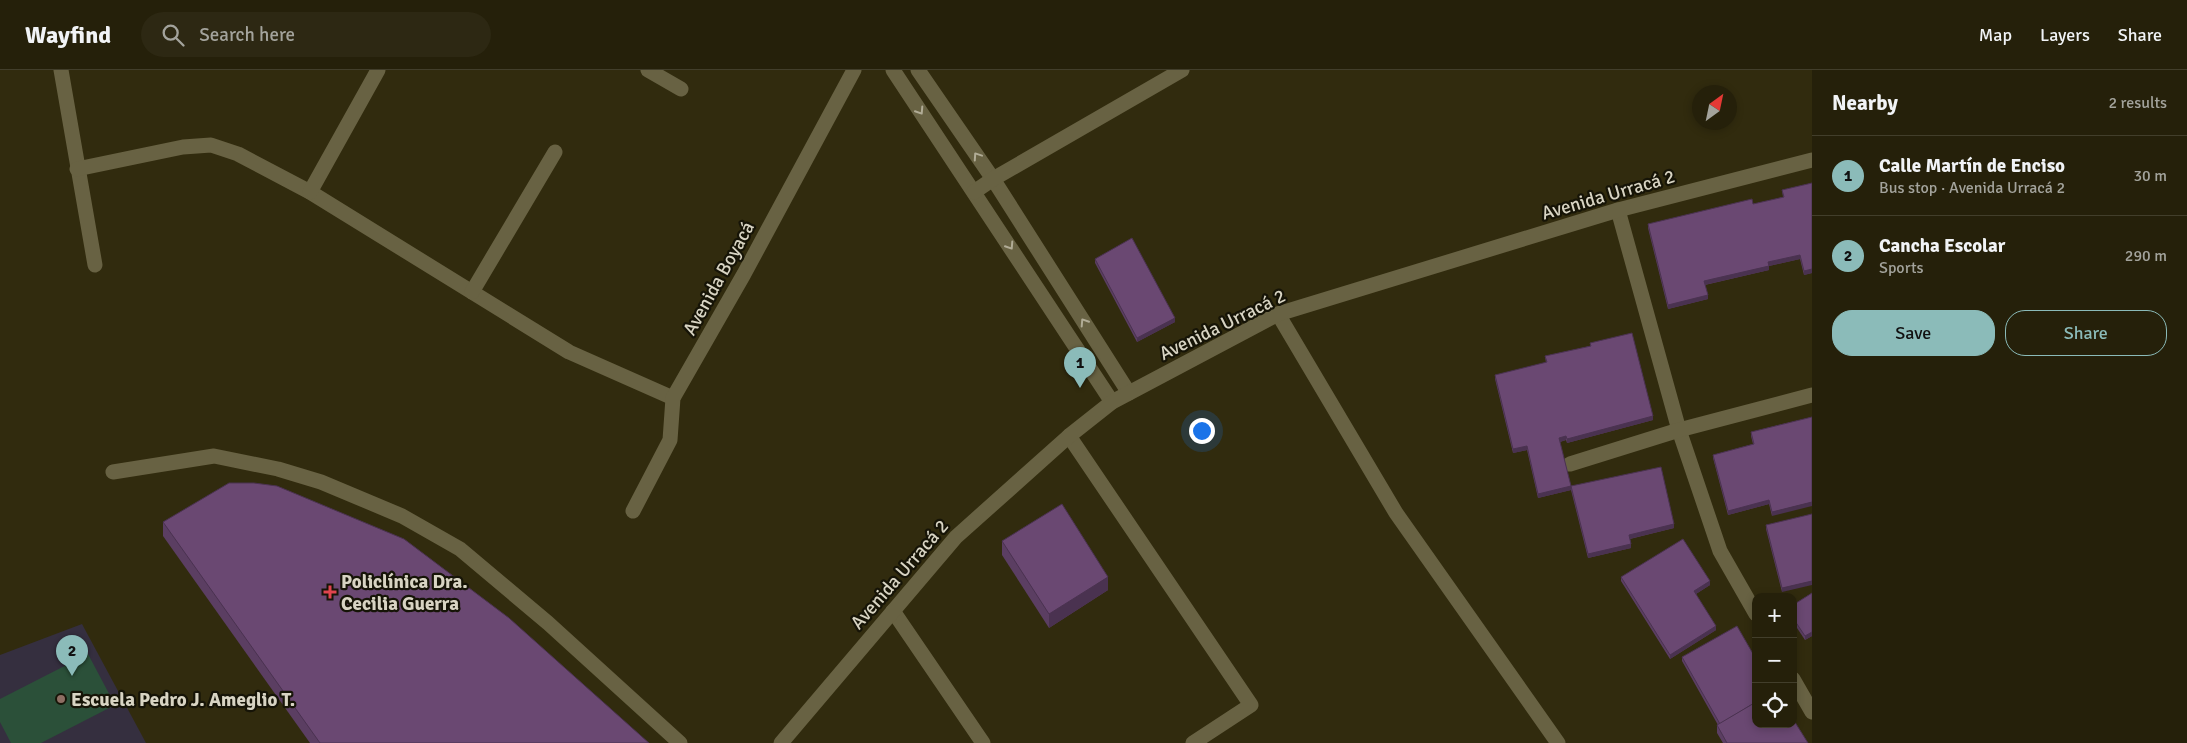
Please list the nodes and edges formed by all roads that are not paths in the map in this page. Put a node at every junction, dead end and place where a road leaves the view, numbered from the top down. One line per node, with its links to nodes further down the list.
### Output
1 (61, 70): 11 (street)
2 (378, 70): 13 (street)
3 (648, 70): 8 (street)
4 (854, 70): 21 (street, Avenida Boyacá)
5 (893, 70): 14 (street, one-way to 14)
6 (918, 70): 12 (street, one-way to 6)
7 (1182, 70): 12 (street)
8 (680, 89)
9 (555, 152): 17 (street)
10 (1812, 160): 15 (street, Avenida Urracá 2)
11 (77, 169): 13 (street); 16 (street)
12 (992, 179): 14 (street); 19 (street, one-way to 12)
13 (310, 192): 17 (street)
14 (974, 192): 22 (street, one-way to 22)
15 (1618, 210): 18 (street, Avenida Urracá 2); 23 (street)
16 (95, 265)
17 (472, 292): 21 (street)
18 (1278, 314): 19 (street, Avenida Urracá 2); 36 (street)
19 (1129, 393): 22 (street, Avenida Urracá 2)
20 (1812, 394): 23 (street)
21 (673, 398): 27 (street, Avenida Boyacá)
22 (1112, 402): 24 (street, Avenida Urracá 2)
23 (1679, 430): 25 (street); 28 (street)
24 (1069, 436): 29 (street, Avenida Urracá 2); 35 (street)
25 (1570, 464)
26 (113, 472): 32 (street)
27 (632, 511)
28 (1752, 607)
29 (893, 611): 33 (street, Avenida Urracá 2); 34 (street)
30 (1795, 683): 31 (street)
31 (1812, 712)
32 (680, 743)
33 (781, 743)
34 (983, 743)
35 (1193, 743)
36 (1558, 743)

